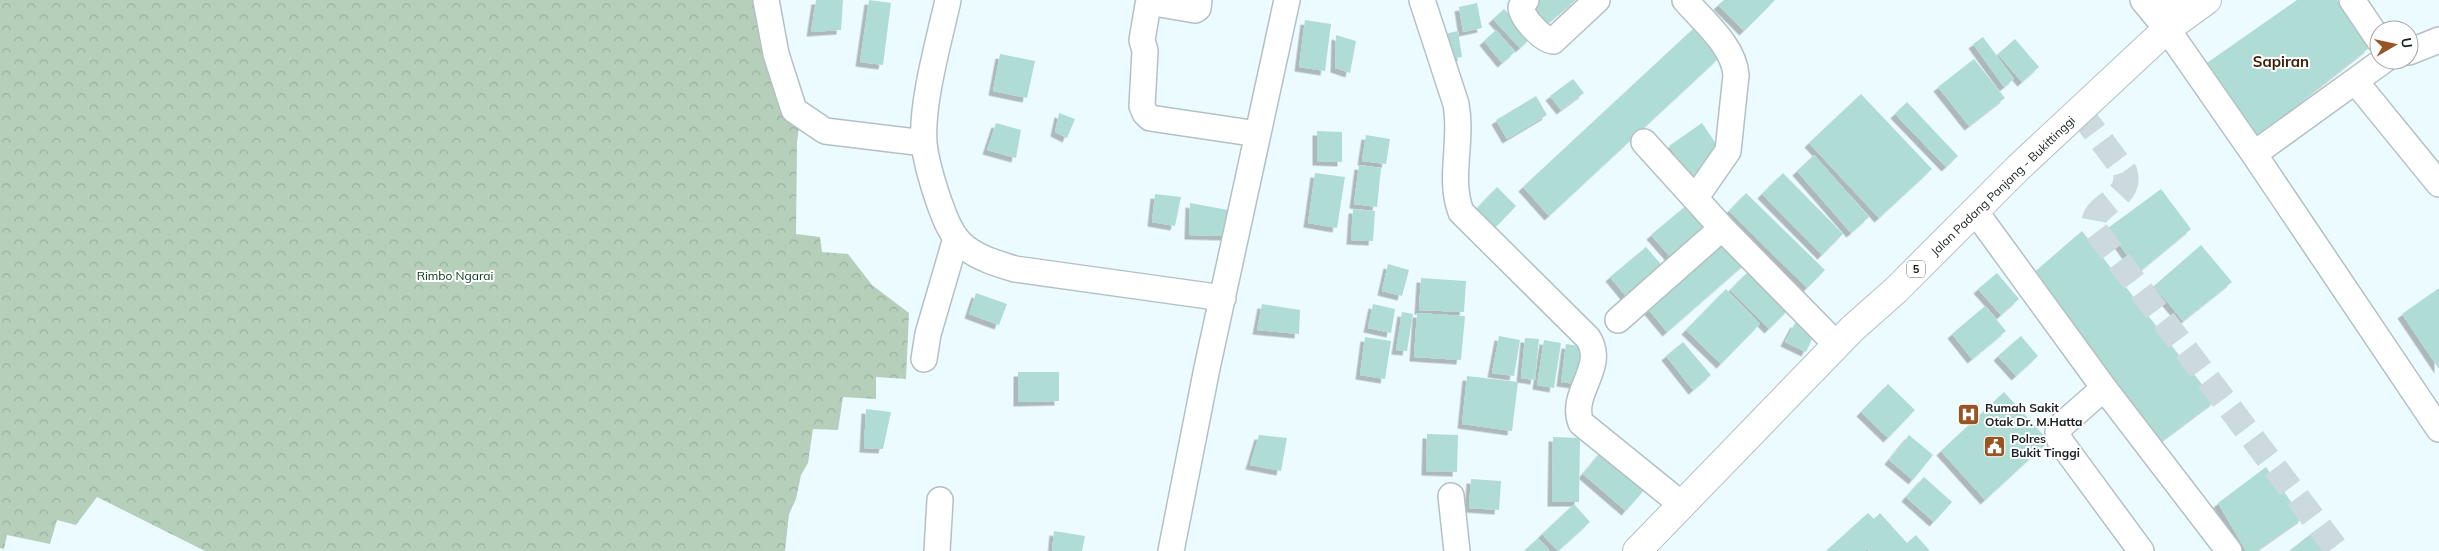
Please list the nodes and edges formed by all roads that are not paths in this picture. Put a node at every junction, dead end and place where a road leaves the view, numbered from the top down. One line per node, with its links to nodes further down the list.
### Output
1 (766, 0): 20 (street)
2 (948, 0): 20 (street)
3 (1199, 0): 18 (street)
4 (1287, 0): 18 (street)
5 (1422, 0): 35 (street)
6 (1526, 0): 7 (street)
7 (1598, 0)
8 (1685, 0): 23 (street)
9 (2144, 0): 12 (street)
10 (2207, 0): 12 (highway, Jalan Padang Panjang - Bukittinggi / 5)
11 (2352, 0): 13 (street)
12 (2172, 16): 21 (street); 24 (highway, Jalan Padang Panjang - Bukittinggi / 5)
13 (2369, 25)
14 (2439, 40): 15 (street)
15 (2419, 48)
16 (2371, 70): 17 (street)
17 (2355, 82): 21 (street); 22 (street)
18 (1258, 134): 27 (street)
19 (1644, 142): 23 (street)
20 (924, 143): 26 (street)
21 (2254, 154): 32 (street)
22 (2439, 184)
23 (1696, 197): 25 (street)
24 (1975, 211): 29 (highway, Jalan Padang Panjang - Bukittinggi / 5); 31 (street)
25 (1722, 228): 28 (street); 29 (street)
26 (956, 238): 27 (street); 30 (street)
27 (1223, 298): 37 (street)
28 (1618, 320)
29 (1837, 345): 35 (highway, Jalan Padang Panjang - Bukittinggi / 5)
30 (924, 359)
31 (2104, 388): 40 (street); 41 (street)
32 (2439, 430)
33 (1451, 496): 38 (street)
34 (940, 500): 36 (street)
35 (1680, 504): 39 (highway, Jalan Padang Panjang - Bukittinggi / 5)
36 (937, 551)
37 (1171, 551)
38 (1457, 551)
39 (1637, 551)
40 (2141, 551)
41 (2229, 551)

